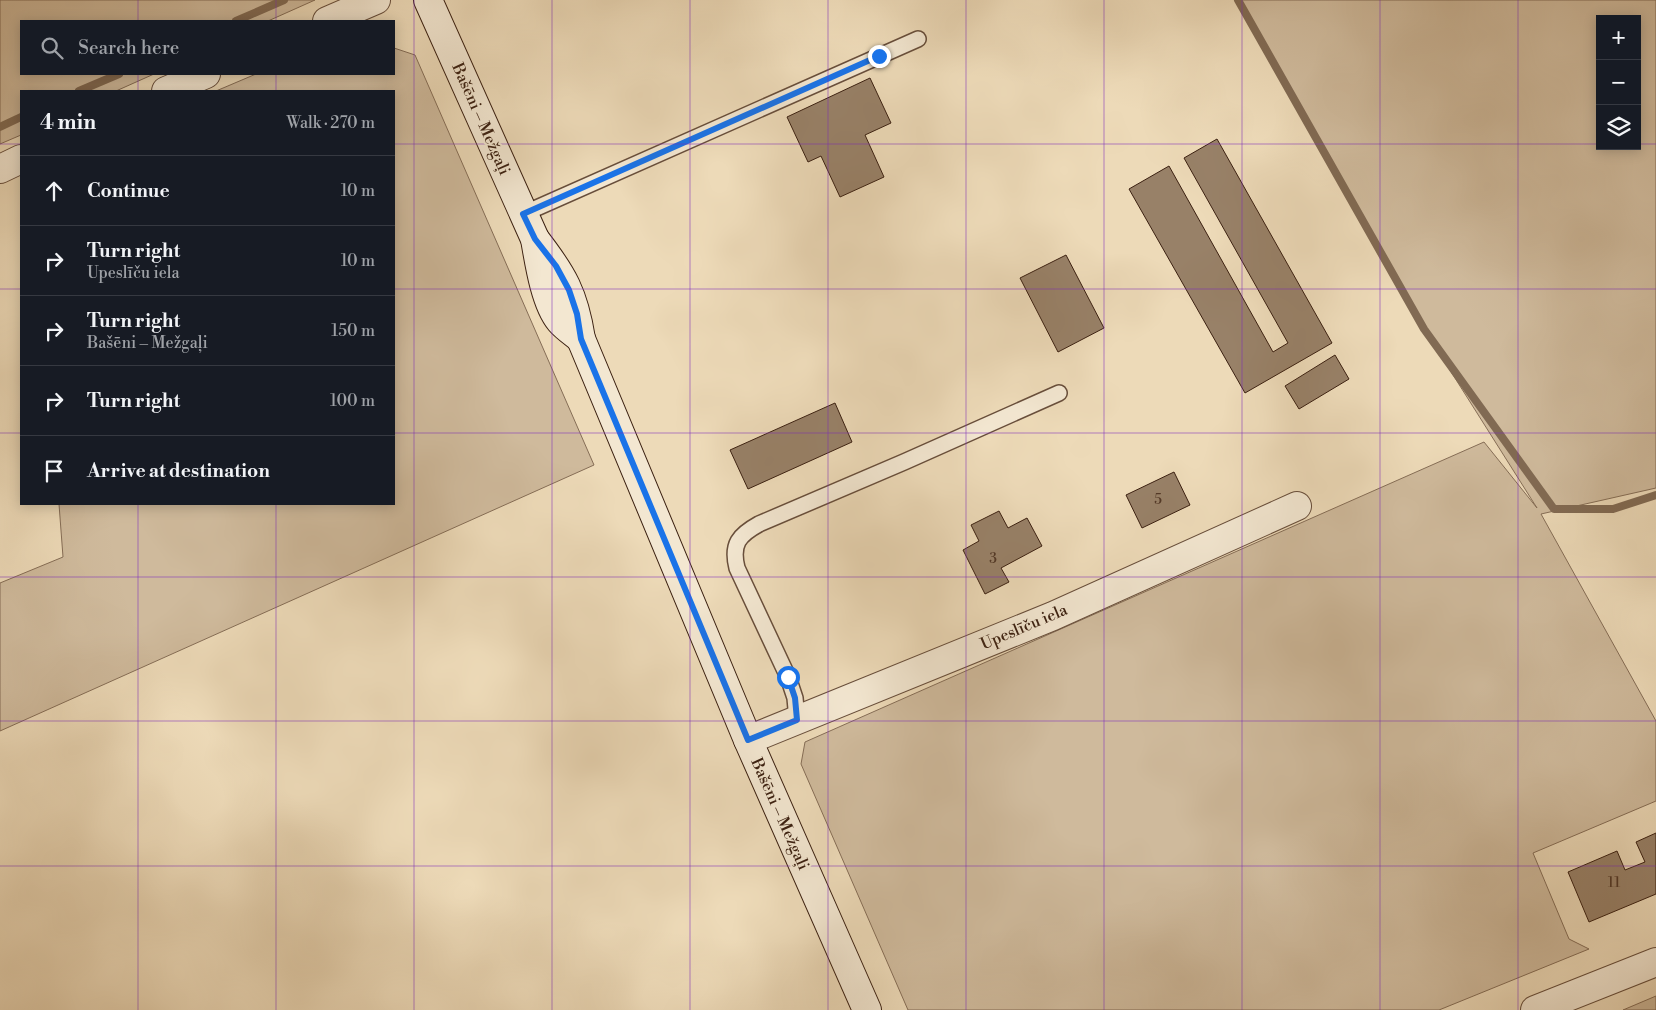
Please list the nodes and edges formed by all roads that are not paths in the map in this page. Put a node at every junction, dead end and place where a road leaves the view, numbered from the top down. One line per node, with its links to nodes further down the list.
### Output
1 (376, 0): 3 (street)
2 (428, 0): 9 (street, Bašēni – Mežgaļi)
3 (329, 20)
4 (918, 39): 9 (lane)
5 (204, 75): 6 (street)
6 (168, 90)
7 (20, 159): 8 (street)
8 (0, 169)
9 (523, 214): 13 (street, Bašēni – Mežgaļi)
10 (1059, 393): 12 (lane)
11 (1297, 506): 12 (street, Upeslīču iela)
12 (797, 720): 13 (street, Upeslīču iela)
13 (748, 740): 15 (street, Bašēni – Mežgaļi)
14 (1656, 962): 16 (street)
15 (867, 1010)
16 (1536, 1010)

